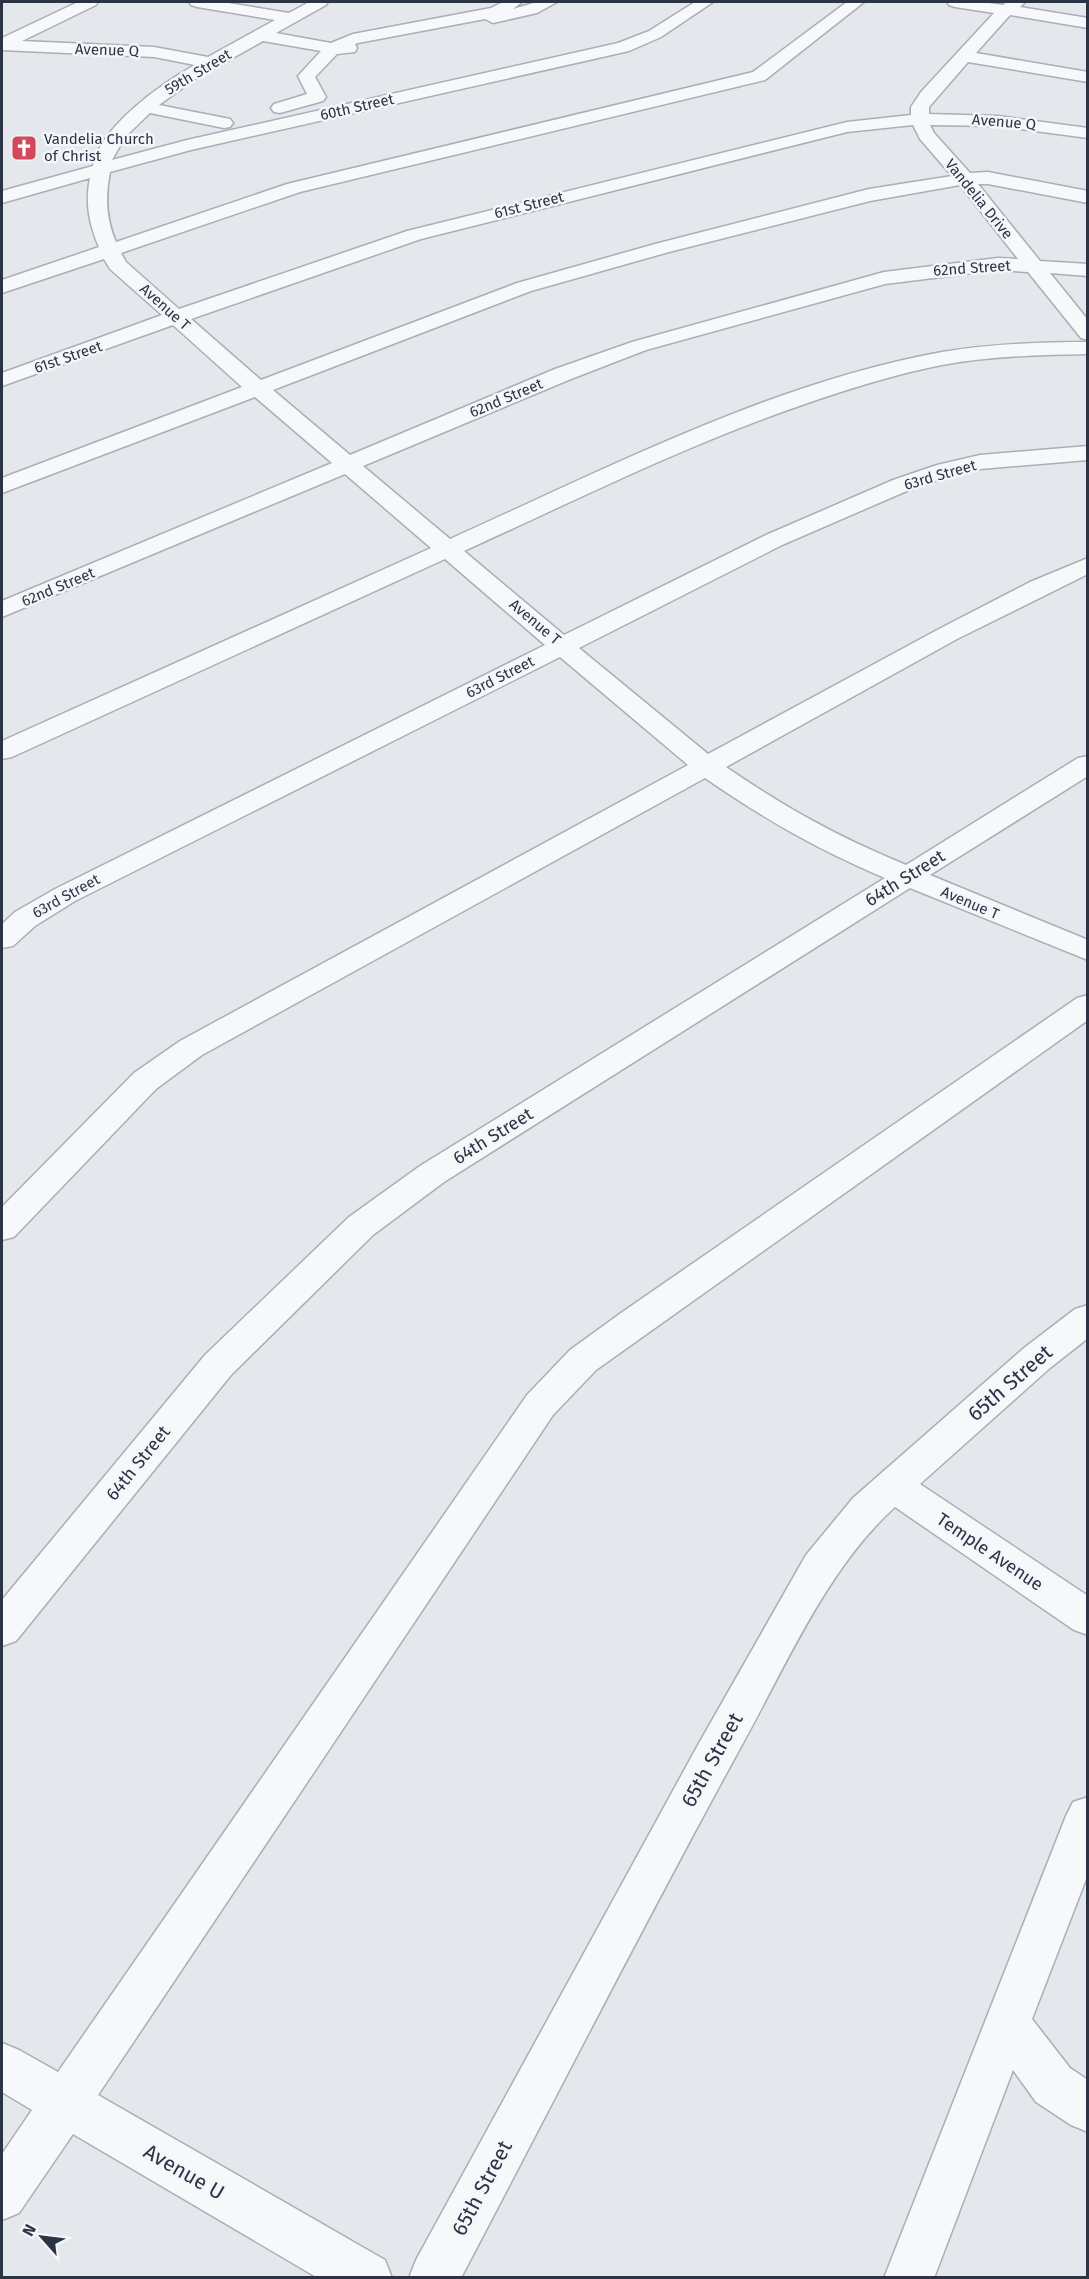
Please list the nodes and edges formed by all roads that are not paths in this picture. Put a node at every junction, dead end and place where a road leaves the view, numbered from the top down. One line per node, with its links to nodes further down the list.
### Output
1 (90, 2): 13 (street)
2 (197, 2): 10 (street)
3 (320, 2): 10 (street, 59th Street)
4 (514, 2): 14 (street)
5 (549, 2): 14 (street)
6 (705, 2): 20 (street, 60th Street)
7 (855, 2): 29 (street)
8 (955, 2): 9 (street)
9 (1012, 6): 11 (street); 15 (street)
10 (290, 18): 12 (street, 59th Street)
11 (1088, 23)
12 (260, 35): 14 (street); 16 (street, 59th Street)
13 (2, 45): 16 (street, Avenue Q)
14 (333, 49): 18 (street)
15 (964, 56): 17 (street); 21 (street)
16 (211, 63): 19 (street, 59th Street)
17 (1088, 77)
18 (317, 97): 20 (street); 22 (street)
19 (145, 107): 22 (street); 25 (street, 59th Street)
20 (341, 111): 23 (street, 60th Street)
21 (920, 118): 24 (street, Avenue Q); 26 (street, Vandelia Drive); 33 (street, 61st Street)
22 (224, 123): 23 (street)
23 (254, 130): 25 (street, 60th Street)
24 (1088, 133)
25 (102, 169): 27 (street, 60th Street); 29 (street, Avenue T)
26 (965, 179): 28 (street); 30 (street, Vandelia Drive); 37 (street)
27 (2, 197)
28 (1088, 197)
29 (111, 250): 32 (street); 33 (street, Avenue T)
30 (1032, 265): 31 (street, 62nd Street); 34 (street, Vandelia Drive); 39 (street, 62nd Street)
31 (1088, 270)
32 (2, 287)
33 (178, 318): 36 (street, 61st Street); 37 (street, Avenue T)
34 (1088, 334)
35 (1088, 348): 41 (street)
36 (2, 380)
37 (256, 387): 39 (street, Avenue T); 40 (street)
38 (1088, 453): 44 (street, 63rd Street)
39 (350, 465): 41 (street, Avenue T); 43 (street, 62nd Street)
40 (2, 486)
41 (449, 550): 44 (street, Avenue T); 45 (street)
42 (1088, 565): 46 (street)
43 (2, 610)
44 (562, 646): 46 (street, Avenue T); 49 (street, 63rd Street)
45 (2, 751)
46 (706, 766): 48 (street, Avenue T); 53 (street)
47 (1084, 769): 48 (street, 64th Street)
48 (908, 877): 51 (street, Avenue T); 57 (street, 64th Street)
49 (13, 911): 50 (street, 63rd Street)
50 (2, 939)
51 (1088, 951)
52 (1088, 1005): 61 (street)
53 (2, 1228)
54 (1088, 1318): 55 (street, 65th Street)
55 (893, 1486): 56 (street, Temple Avenue); 65 (street, 65th Street)
56 (1088, 1618)
57 (2, 1629)
58 (1088, 1816): 59 (street)
59 (1007, 2023): 62 (street); 66 (street)
60 (2, 2066): 61 (street, Avenue U)
61 (66, 2103): 63 (street); 64 (street, Avenue U)
62 (1088, 2108)
63 (2, 2196)
64 (367, 2277)
65 (434, 2277)
66 (909, 2277)

